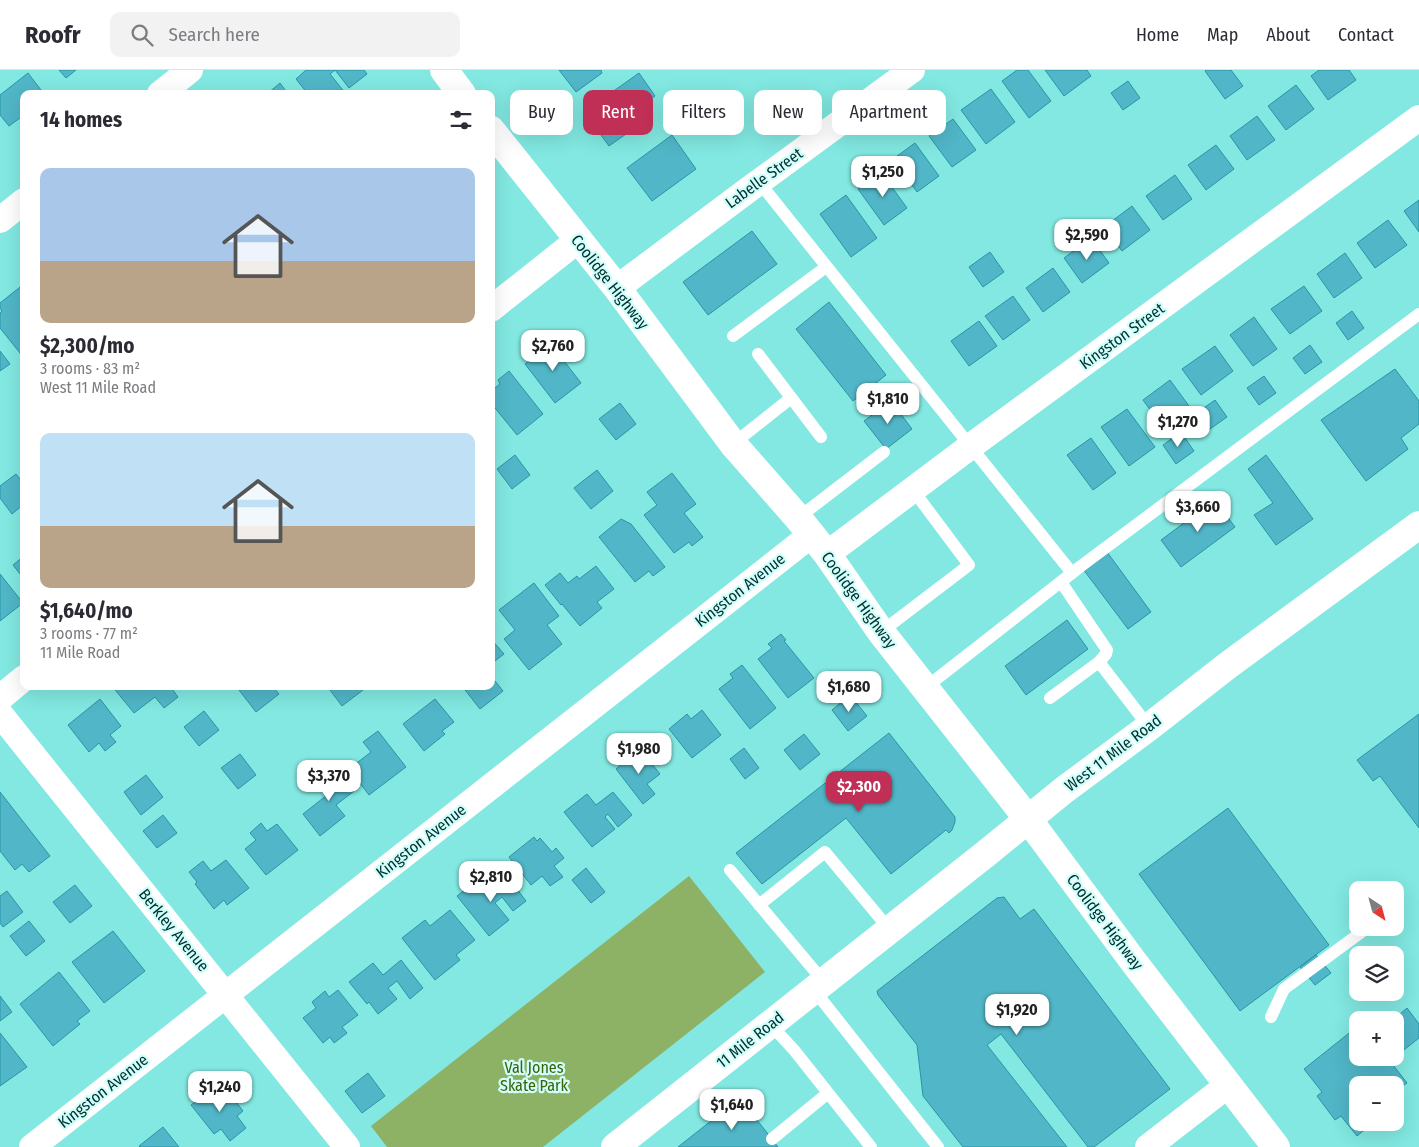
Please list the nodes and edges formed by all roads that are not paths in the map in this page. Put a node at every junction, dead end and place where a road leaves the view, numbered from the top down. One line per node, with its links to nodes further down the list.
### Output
1 (190, 70): 4 (street)
2 (444, 70): 5 (main road)
3 (912, 70): 8 (street, Labelle Street)
4 (165, 90)
5 (459, 90)
6 (1419, 118): 21 (street, Kingston Street)
7 (495, 135): 11 (main road, Coolidge Highway)
8 (759, 182): 12 (lane); 13 (street, Labelle Street)
9 (20, 204): 10 (street)
10 (0, 220)
11 (578, 240): 13 (main road, Coolidge Highway); 14 (street)
12 (826, 267): 16 (lane); 21 (lane)
13 (617, 288): 20 (main road, Coolidge Highway)
14 (495, 306)
15 (1419, 314): 26 (lane)
16 (733, 336)
17 (758, 354): 18 (lane)
18 (791, 398): 19 (lane); 20 (lane)
19 (821, 437)
20 (733, 444): 25 (main road, Coolidge Highway)
21 (971, 446): 23 (street, Kingston Street); 26 (lane)
22 (884, 452): 25 (lane)
23 (913, 490): 25 (street, Kingston Street); 28 (lane)
24 (1419, 525): 35 (main road, West 11 Mile Road)
25 (812, 536): 28 (main road, Coolidge Highway); 42 (street, Kingston Avenue)
26 (1072, 573): 27 (lane)
27 (1061, 582): 29 (lane); 31 (lane)
28 (881, 632): 31 (main road, Coolidge Highway)
29 (1099, 662): 33 (lane); 35 (lane)
30 (20, 681): 32 (street)
31 (925, 688): 36 (main road, Coolidge Highway)
32 (0, 698)
33 (1050, 698)
34 (0, 714): 42 (street, Berkley Avenue)
35 (1150, 727): 36 (main road, West 11 Mile Road)
36 (1028, 819): 39 (main road, West 11 Mile Road); 45 (main road, Coolidge Highway)
37 (730, 870): 38 (lane)
38 (759, 905): 39 (lane); 41 (lane)
39 (890, 930): 41 (main road, West 11 Mile Road)
40 (1356, 936): 43 (lane)
41 (819, 986): 44 (main road, 11 Mile Road); 52 (lane)
42 (226, 995): 48 (street, Kingston Avenue); 49 (street, Berkley Avenue)
43 (1271, 1018)
44 (770, 1024): 46 (lane); 50 (main road, 11 Mile Road)
45 (1228, 1085): 53 (street); 54 (main road, Coolidge Highway)
46 (828, 1093): 47 (lane); 51 (lane)
47 (772, 1139)
48 (32, 1147)
49 (347, 1147)
50 (616, 1147)
51 (871, 1147)
52 (938, 1147)
53 (1148, 1147)
54 (1276, 1147)

